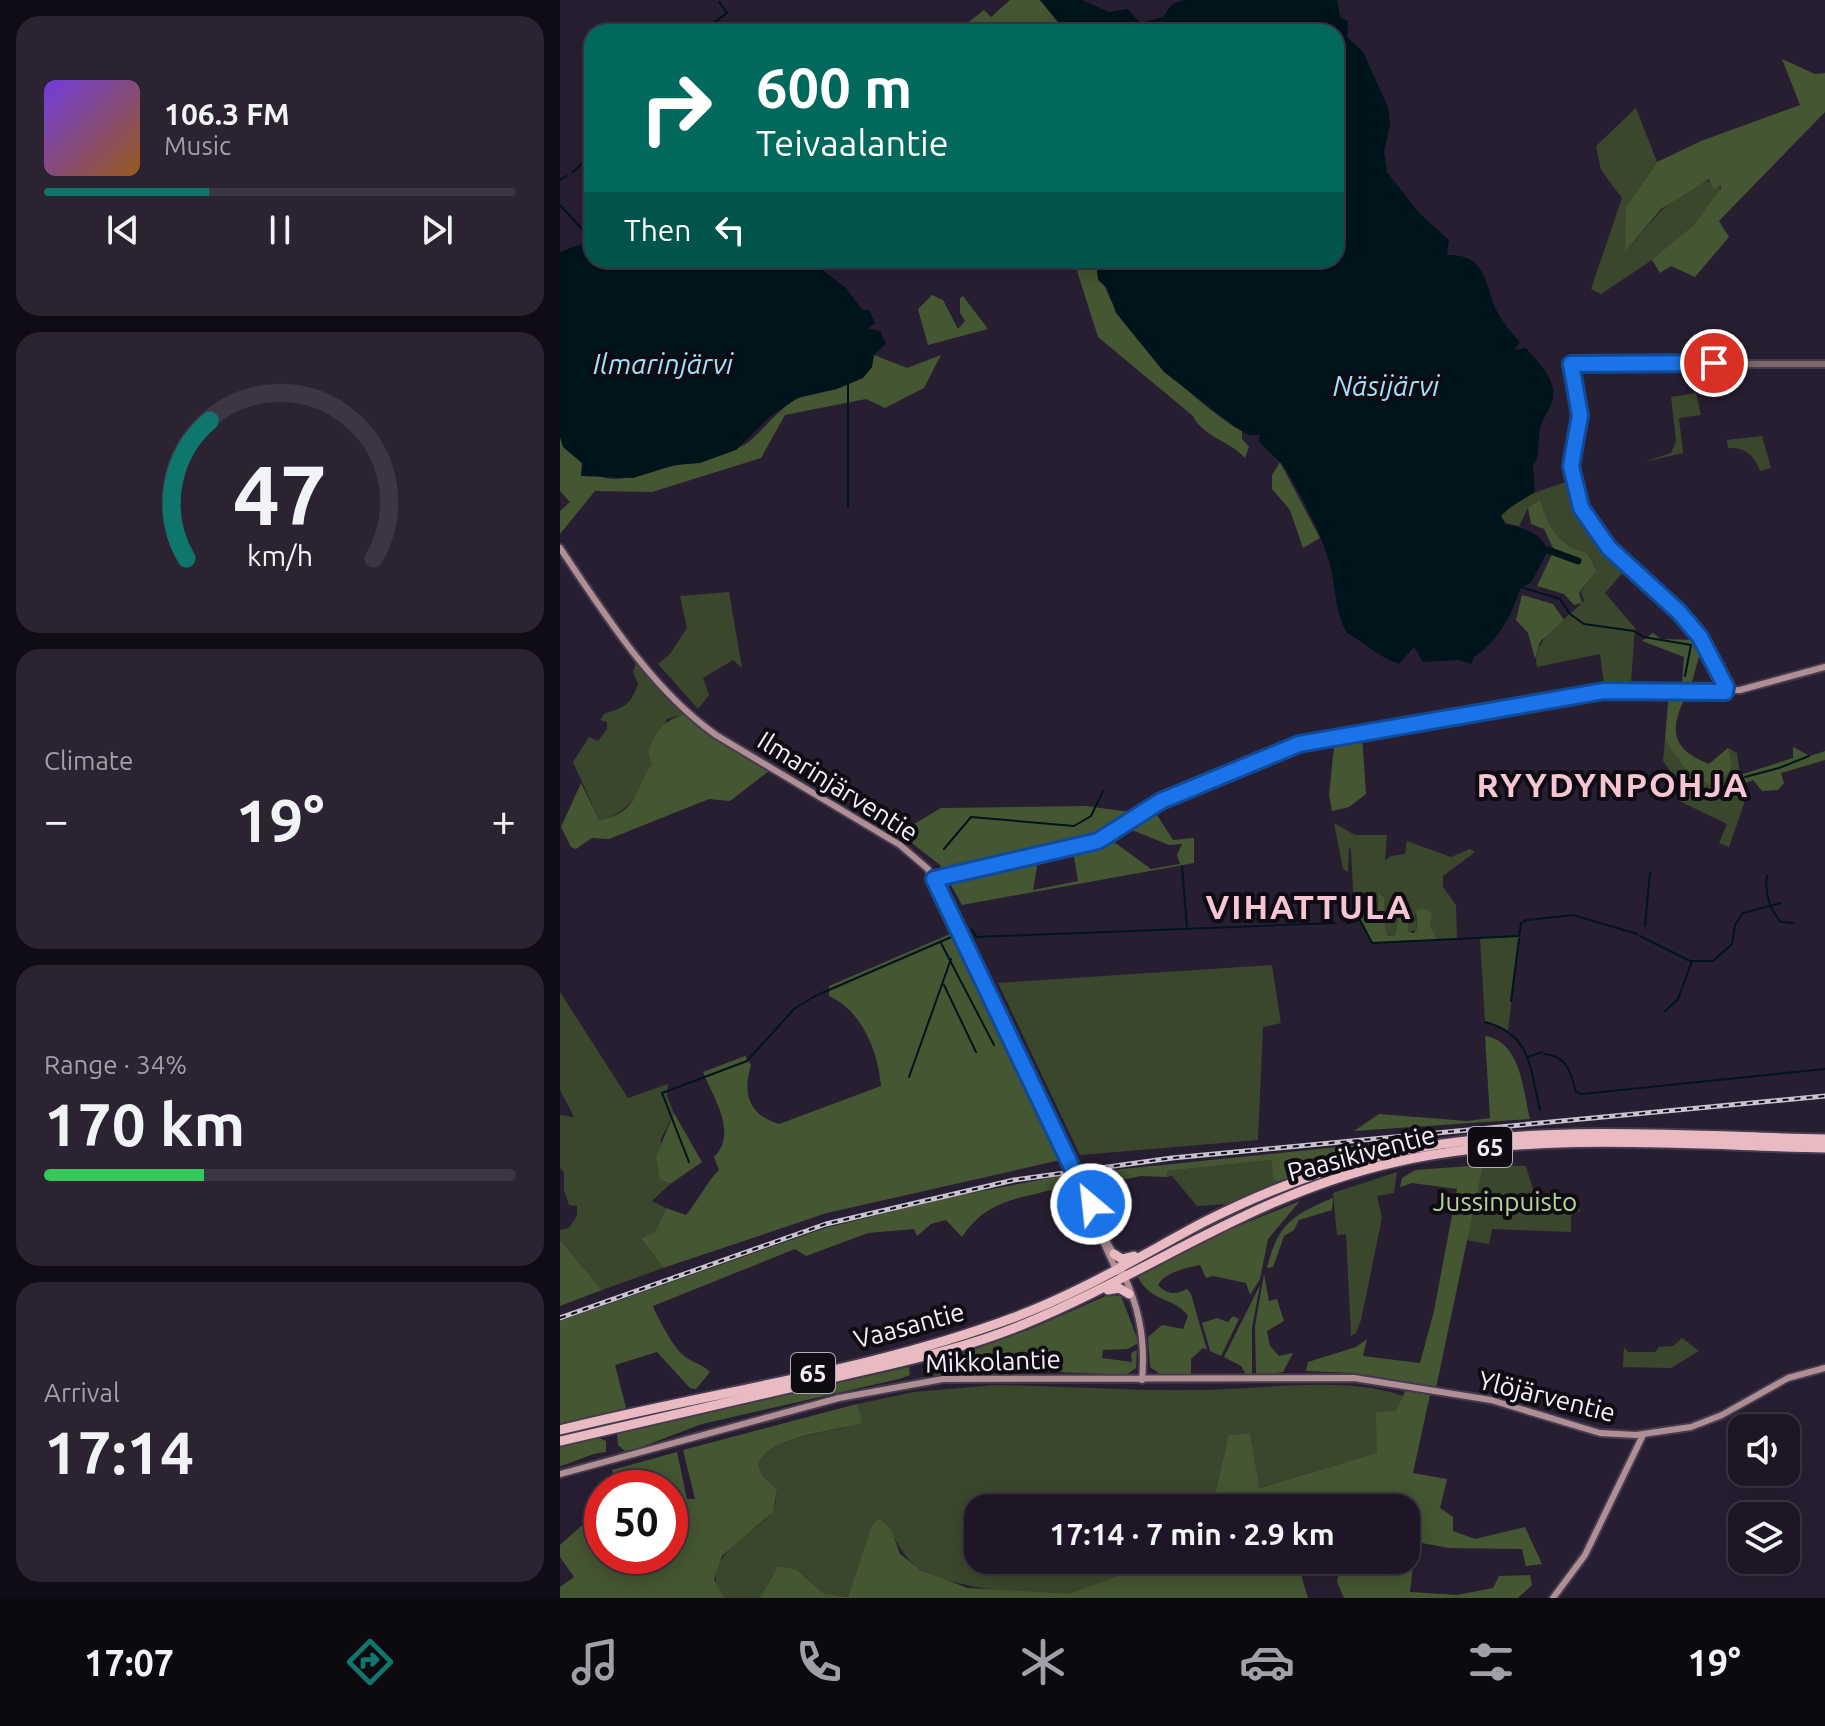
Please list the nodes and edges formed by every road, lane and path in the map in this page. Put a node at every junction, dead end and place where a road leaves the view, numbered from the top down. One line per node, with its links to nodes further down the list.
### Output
1 (1825, 364): 4 (street)
2 (560, 548): 5 (main road, Ilmarinjärventie)
3 (1825, 667): 4 (main road)
4 (1725, 692): 5 (main road)
5 (934, 879): 8 (main road, Ilmarinjärventie, bridge)
6 (1825, 1139): 11 (highway, Paasikiventie / 65)
7 (1825, 1148): 13 (highway, Paasikiventie / 65)
8 (1082, 1189): 9 (main road); 9 (main road)
9 (1088, 1205): 10 (main road)
10 (1098, 1225): 12 (main road); 13 (main road)
11 (1163, 1245): 12 (highway); 13 (highway, Paasikiventie / 65)
12 (1114, 1254): 13 (main road)
13 (1121, 1274): 14 (main road); 15 (highway, Vaasantie / 65); 16 (main road); 20 (highway, Vaasantie / 65)
14 (1129, 1294): 15 (highway, 65); 16 (main road)
15 (1086, 1297): 22 (highway, Vaasantie / 65)
16 (1137, 1311): 18 (main road)
17 (1825, 1368): 21 (main road, Ylöjärventie)
18 (1142, 1380): 19 (main road, Mikkolantie); 23 (main road, Mikkolantie)
19 (1437, 1392): 21 (main road, Ylöjärventie)
20 (560, 1430)
21 (1643, 1435): 24 (main road)
22 (560, 1441)
23 (560, 1474)
24 (1553, 1598)

